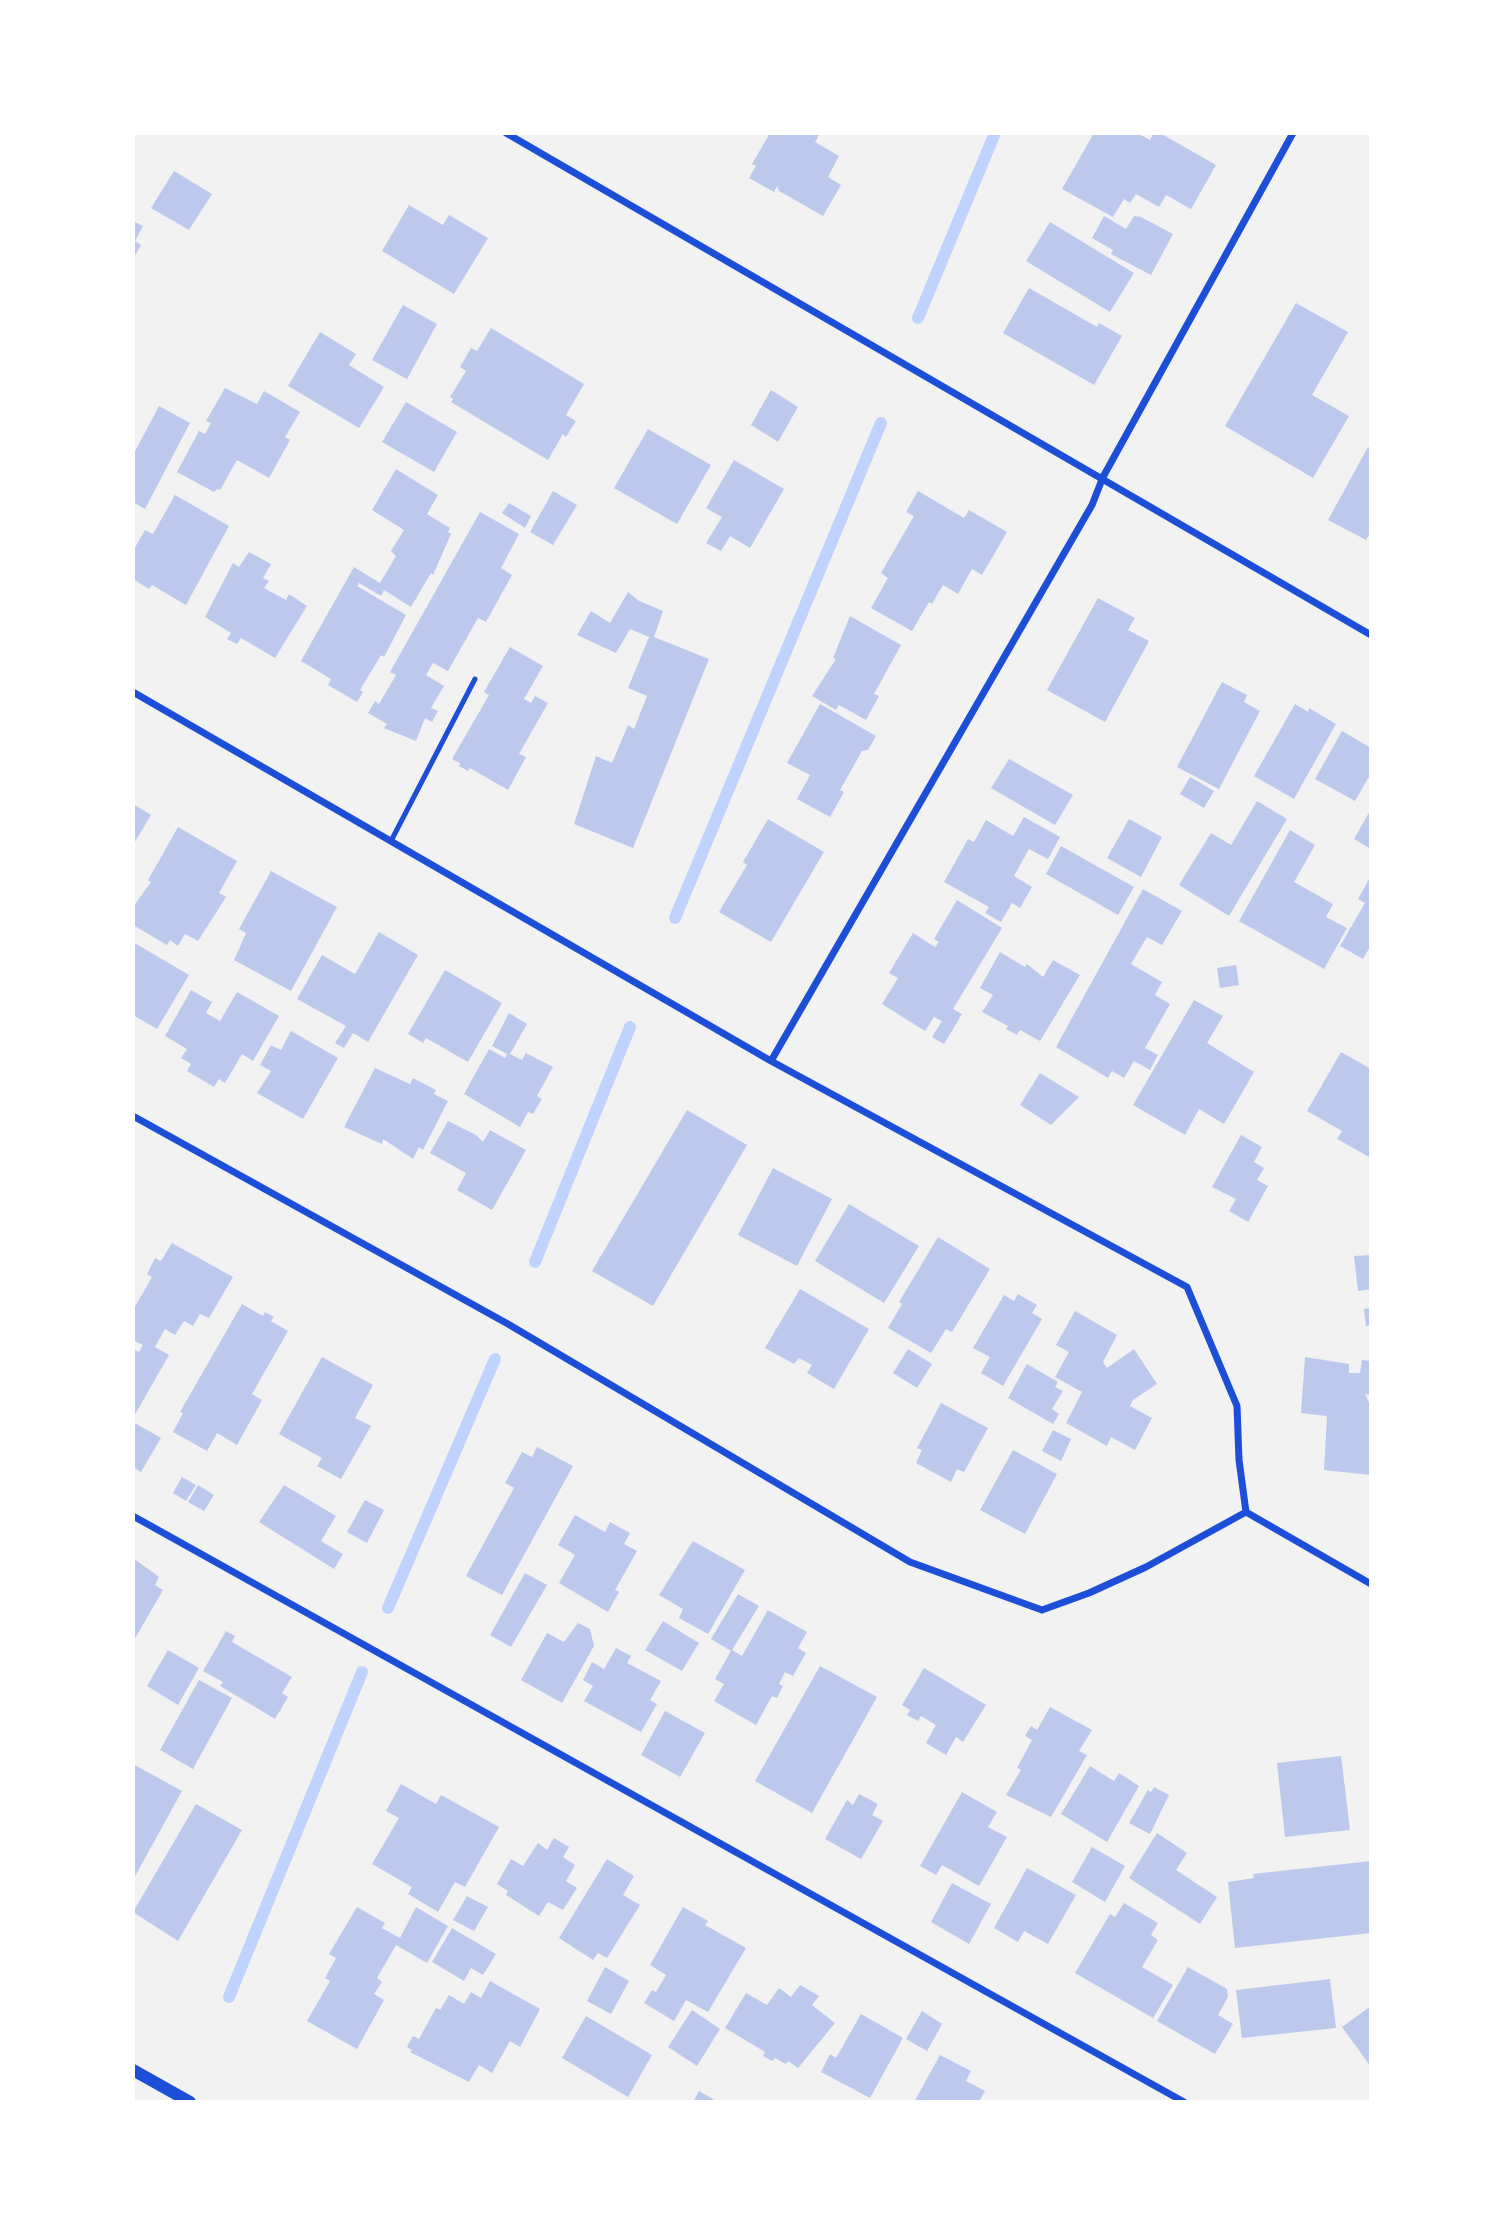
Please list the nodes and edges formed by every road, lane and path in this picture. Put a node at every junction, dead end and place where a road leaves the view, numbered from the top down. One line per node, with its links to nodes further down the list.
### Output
1 (506, 133): 3 (street)
2 (1293, 133): 3 (street)
3 (1103, 477): 4 (street); 8 (street)
4 (1371, 635)
5 (475, 679): 7 (lane)
6 (133, 692): 7 (street)
7 (391, 841): 8 (street)
8 (771, 1061): 10 (street)
9 (133, 1116): 10 (street)
10 (1246, 1511): 12 (street)
11 (133, 1516): 15 (street)
12 (1371, 1584)
13 (133, 2070): 14 (street)
14 (190, 2102)
15 (1184, 2102)

